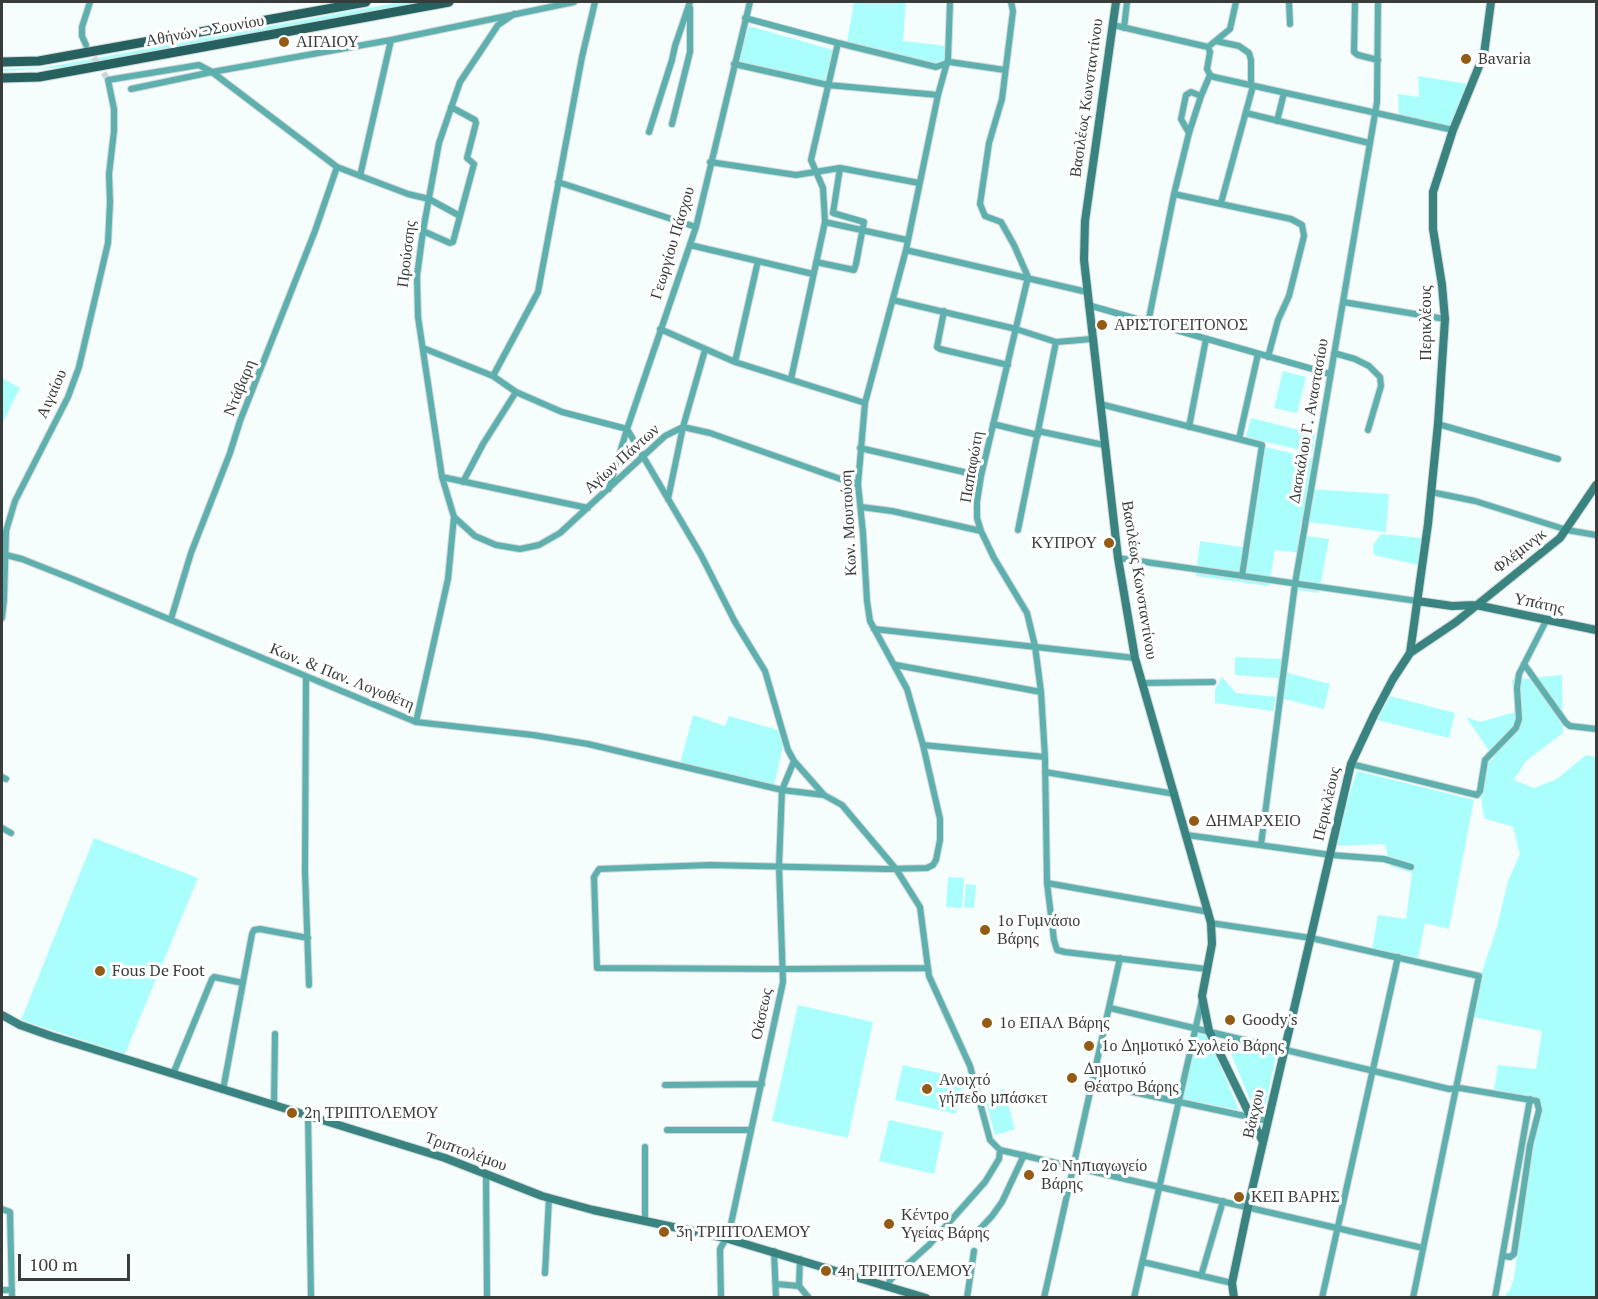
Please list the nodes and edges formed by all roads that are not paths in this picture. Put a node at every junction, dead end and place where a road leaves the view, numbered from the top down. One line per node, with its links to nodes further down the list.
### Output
1 (90, 2): 25 (street)
2 (366, 2): 28 (main road, Αθήνών - Σουνίου)
3 (449, 2): 34 (main road, Αθήνών - Σουνίου)
4 (574, 2): 17 (street)
5 (596, 2): 55 (street)
6 (690, 2): 45 (street); 47 (street)
7 (750, 2): 18 (street, Γεωργίου Πάσχου)
8 (950, 2): 30 (street, Κων. Μουτούση)
9 (1011, 2): 31 (street)
10 (1116, 2): 20 (street, Βασιλέως Κωνσταντίνου)
11 (1127, 2): 21 (street)
12 (1236, 2): 23 (street)
13 (1289, 2): 19 (street)
14 (1355, 2): 27 (street)
15 (1378, 2): 27 (street, Δασκάλου Γ. Αναστασίου)
16 (1491, 2): 46 (street, Περικλέους)
17 (514, 14): 22 (street); 41 (street, Προύσσης)
18 (745, 18): 24 (street); 29 (street, Γεωργίου Πάσχου)
19 (1290, 24)
20 (1113, 25): 21 (street); 72 (street, Βασιλέως Κωνσταντίνου)
21 (1124, 28): 26 (street)
22 (391, 40): 32 (street); 54 (street)
23 (1216, 41): 26 (street); 36 (street)
24 (838, 43): 30 (street); 35 (street)
25 (86, 45)
26 (1208, 47): 33 (street)
27 (1378, 60): 43 (street, Δασκάλου Γ. Αναστασίου)
28 (2, 62)
29 (734, 64): 35 (street); 50 (street, Γεωργίου Πάσχου)
30 (945, 64): 31 (street); 39 (street, Κων. Μουτούση)
31 (1005, 70): 71 (street)
32 (212, 72): 37 (street); 51 (street); 124 (street, Αιγαίου)
33 (1210, 75): 36 (street); 40 (street)
34 (2, 78)
35 (828, 85): 39 (street); 53 (street)
36 (1252, 86): 38 (street); 42 (street)
37 (131, 89)
38 (1284, 93): 43 (street); 44 (street)
39 (939, 94): 56 (street, Κων. Μουτούση)
40 (1201, 96): 48 (street); 48 (street)
41 (451, 107): 58 (street, Προύσσης); 60 (street)
42 (1246, 113): 44 (street); 59 (street)
43 (1374, 113): 46 (street); 49 (street, Δασκάλου Γ. Αναστασίου)
44 (1277, 121): 49 (street)
45 (672, 124)
46 (1453, 130): 77 (street, Περικλέους)
47 (649, 132)
48 (1189, 133): 57 (street)
49 (1369, 143): 74 (street, Δασκάλου Γ. Αναστασίου)
50 (710, 162): 53 (street); 62 (street, Γεωργίου Πάσχου)
51 (337, 167): 54 (street); 132 (street, Ντάβαρη)
52 (840, 168): 53 (street); 56 (street); 63 (street)
53 (816, 171): 61 (street)
54 (360, 176): 58 (street)
55 (558, 182): 62 (street); 92 (street)
56 (919, 183): 65 (street, Κων. Μουτούση)
57 (1174, 194): 59 (street); 78 (street)
58 (429, 199): 60 (street); 64 (street, Προύσσης)
59 (1221, 203): 88 (street)
60 (460, 216): 64 (street)
61 (825, 222): 63 (street); 69 (street)
62 (696, 227): 66 (street, Γεωργίου Πάσχου)
63 (863, 230): 65 (street); 69 (street)
64 (423, 231): 84 (street, Προύσσης)
65 (908, 240): 67 (street, Κων. Μουτούση)
66 (690, 246): 68 (street); 79 (street, Γεωργίου Πάσχου)
67 (906, 250): 71 (street); 73 (street, Κων. Μουτούση)
68 (758, 261): 70 (street); 89 (street)
69 (816, 262): 70 (street)
70 (813, 274): 93 (street)
71 (1028, 277): 72 (street); 80 (street, Παπαφώτη)
72 (1087, 292): 75 (street, Βασιλέως Κωνσταντίνου)
73 (893, 300): 76 (street); 95 (street, Κων. Μουτούση)
74 (1343, 302): 77 (street); 86 (street, Δασκάλου Γ. Αναστασίου)
75 (1088, 305): 78 (street); 81 (street, Βασιλέως Κωνσταντίνου)
76 (944, 311): 80 (street); 90 (street)
77 (1445, 318): 98 (street, Περικλέους)
78 (1148, 322): 82 (street)
79 (660, 329): 85 (street); 101 (street, Γεωργίου Πάσχου)
80 (1016, 329): 83 (street); 90 (street, Παπαφώτη)
81 (1092, 339): 83 (street); 96 (street, Βασιλέως Κωνσταντίνου)
82 (1206, 339): 87 (street); 100 (street)
83 (1056, 342): 103 (street)
84 (423, 348): 92 (street); 109 (street, Προύσσης)
85 (705, 350): 89 (street); 99 (street)
86 (1334, 353): 91 (street, Δασκάλου Γ. Αναστασίου); 102 (street)
87 (1258, 354): 88 (street); 104 (street)
88 (1268, 357): 91 (street)
89 (735, 362): 93 (street)
90 (1008, 365): 97 (street, Παπαφώτη)
91 (1330, 374): 127 (street, Δασκάλου Γ. Αναστασίου)
92 (493, 376): 94 (street)
93 (791, 379): 95 (street)
94 (516, 392): 101 (street); 111 (street)
95 (865, 403): 106 (street, Κων. Μουτούση)
96 (1100, 404): 100 (street); 105 (street, Βασιλέως Κωνσταντίνου)
97 (993, 424): 103 (street); 110 (street, Παπαφώτη)
98 (1438, 424): 108 (street); 115 (street, Περικλέους)
99 (683, 427): 107 (street, Αγίων Πάντων); 112 (street, Αγίων Πάντων); 116 (street)
100 (1189, 427): 104 (street)
101 (627, 429): 107 (street); 114 (street, Γεωργίου Πάσχου)
102 (1368, 430)
103 (1038, 433): 105 (street); 120 (street)
104 (1239, 439): 126 (street)
105 (1104, 445): 125 (street, Βασιλέως Κωνσταντίνου)
106 (860, 448): 110 (street); 112 (street, Κων. Μουτούση)
107 (642, 457): 114 (street, Αγίων Πάντων); 116 (street)
108 (1558, 459)
109 (442, 477): 111 (street); 119 (street, Προύσσης)
110 (981, 477): 122 (street, Παπαφώτη)
111 (463, 482): 118 (street)
112 (858, 483): 117 (street, Κων. Μουτούση)
113 (1596, 485): 121 (street, Φλέμινγκ)
114 (609, 489): 118 (street, Αγίων Πάντων)
115 (1431, 492): 121 (street); 128 (street, Περικλέους)
116 (668, 499): 150 (street)
117 (861, 507): 122 (street); 135 (street, Κων. Μουτούση)
118 (588, 508): 119 (street, Αγίων Πάντων)
119 (454, 517): 146 (street)
120 (1018, 530)
121 (1567, 530): 123 (street); 129 (street, Φλέμινγκ)
122 (981, 531): 137 (street, Παπαφώτη)
123 (1596, 535)
124 (6, 555): 131 (street, Αιγαίου); 132 (street, Κων. & Παν. Λογοθέτη)
125 (1118, 558): 126 (street); 139 (street, Βασιλέως Κωνσταντίνου)
126 (1242, 576): 127 (street)
127 (1294, 584): 128 (street); 159 (street, Δασκάλου Γ. Αναστασίου)
128 (1417, 601): 130 (street, Υπάτης); 138 (street, Περικλέους)
129 (1476, 605): 130 (street, Υπάτης); 133 (street, Υπάτης); 134 (street, Περικλέους)
130 (1452, 606): 134 (street)
131 (2, 618)
132 (171, 620): 142 (street, Κων. & Παν. Λογοθέτη)
133 (1546, 621): 136 (street, Υπάτης); 140 (street)
134 (1456, 622): 138 (street, Περικλέους)
135 (874, 629): 137 (street); 141 (street, Κων. Μουτούση)
136 (1596, 630)
137 (1035, 646): 139 (street); 145 (street, Παπαφώτη)
138 (1410, 653): 151 (street, Περικλέους)
139 (1135, 658): 144 (street, Βασιλέως Κωνσταντίνου)
140 (1524, 664): 147 (street); 151 (street)
141 (896, 665): 145 (street); 148 (street, Κων. Μουτούση)
142 (306, 676): 146 (street, Κων. & Παν. Λογοθέτη); 167 (street)
143 (1213, 682): 144 (street)
144 (1142, 683): 154 (street, Βασιλέως Κωνσταντίνου)
145 (1041, 693): 149 (street, Παπαφώτη)
146 (416, 722): 153 (street, Κων. & Παν. Λογοθέτη)
147 (1596, 729)
148 (923, 745): 149 (street); 163 (street, Κων. Μουτούση)
149 (1045, 757): 152 (street, Παπαφώτη)
150 (794, 761): 153 (street); 155 (street)
151 (1351, 764): 160 (street, Περικλέους)
152 (1045, 772): 154 (street); 164 (street, Παπαφώτη)
153 (782, 790): 155 (street, Κων. & Παν. Λογοθέτη); 161 (street, Οάσεως)
154 (1175, 794): 158 (street, Βασιλέως Κωνσταντίνου)
155 (825, 795): 163 (street)
156 (2, 828): 157 (street)
157 (11, 833)
158 (1187, 835): 159 (street); 165 (street, Βασιλέως Κωνσταντίνου)
159 (1261, 845): 160 (street)
160 (1331, 855): 162 (street); 168 (street, Περικλέους)
161 (779, 866): 163 (street, Κων. Μουτούση); 172 (street, Οάσεως); 172 (street, Κων. Μουτούση)
162 (1411, 867)
163 (896, 869): 171 (street)
164 (1047, 883): 165 (street); 170 (street, Παπαφώτη)
165 (1209, 912): 166 (street, Βασιλέως Κωνσταντίνου)
166 (1211, 923): 168 (street); 173 (street, Βασιλέως Κωνσταντίνου)
167 (308, 938): 174 (street); 175 (street)
168 (1311, 938): 169 (street); 182 (street, Βάκχου)
169 (1398, 957): 183 (street); 188 (street)
170 (1120, 958): 173 (street); 177 (street)
171 (928, 968): 172 (street); 200 (street)
172 (783, 969): 186 (street, Οάσεως)
173 (1206, 969): 176 (street, Βασιλέως Κωνσταντίνου)
174 (243, 983): 184 (street); 189 (street)
175 (309, 985)
176 (1202, 996): 179 (street); 180 (street, Βασιλέως Κωνσταντίνου)
177 (1110, 1008): 179 (street); 185 (street)
178 (2, 1015): 184 (street, Τριπτολέμου)
179 (1196, 1028): 180 (street); 191 (street)
180 (1209, 1031): 182 (street); 194 (street, Βασιλέως Κωνσταντίνου)
181 (275, 1034): 192 (street)
182 (1284, 1050): 183 (street); 195 (street, Βάκχου)
183 (1373, 1071): 188 (street); 210 (street)
184 (172, 1074): 189 (street, Τριπτολέμου)
185 (1092, 1083): 191 (street); 202 (street)
186 (762, 1084): 187 (street); 197 (street, Οάσεως)
187 (665, 1085)
188 (1456, 1089): 190 (street); 213 (street)
189 (223, 1090): 192 (street, Τριπτολέμου)
190 (1530, 1099): 216 (street); 216 (street)
191 (1179, 1101): 194 (street); 204 (street)
192 (274, 1104): 193 (street, Τριπτολέμου)
193 (308, 1114): 203 (street, Τριπτολέμου); 228 (street)
194 (1252, 1118): 195 (street); 198 (street, Βασιλέως Κωνσταντίνου)
195 (1268, 1121): 198 (street, Βάκχου)
196 (667, 1130): 197 (street)
197 (752, 1130): 212 (street, Οάσεως)
198 (1263, 1142): 207 (street, Βάκχου)
199 (645, 1147): 209 (street)
200 (1000, 1150): 201 (street); 224 (street)
201 (1024, 1155): 202 (street); 211 (street)
202 (1073, 1167): 204 (street); 235 (street)
203 (486, 1175): 205 (street, Τριπτολέμου); 229 (street)
204 (1159, 1187): 206 (street); 218 (street)
205 (549, 1198): 209 (street, Τριπτολέμου); 219 (street)
206 (1223, 1201): 207 (street); 220 (street)
207 (1248, 1207): 210 (street); 221 (street, Βάκχου)
208 (2, 1209): 226 (street)
209 (645, 1221): 212 (street, Τριπτολέμου)
210 (1338, 1228): 213 (street); 238 (street)
211 (978, 1231)
212 (725, 1238): 214 (street, Τριπτολέμου); 230 (street, Οάσεως)
213 (1423, 1248): 239 (street)
214 (774, 1251): 217 (street, Τριπτολέμου); 222 (street)
215 (974, 1251): 234 (street)
216 (1504, 1256): 240 (street)
217 (800, 1259): 223 (street); 224 (street, Τριπτολέμου)
218 (1143, 1262): 220 (street); 236 (street)
219 (545, 1273)
220 (1202, 1276): 221 (street)
221 (1232, 1283): 237 (street, Βάκχου)
222 (776, 1284): 223 (street); 231 (street)
223 (799, 1286): 232 (street)
224 (886, 1286): 227 (street, Τριπτολέμου)
225 (2, 1290): 226 (street)
226 (12, 1294)
227 (900, 1294): 233 (street, Τριπτολέμου)
228 (311, 1298)
229 (487, 1298)
230 (721, 1298)
231 (776, 1298)
232 (809, 1298)
233 (926, 1298)
234 (967, 1298)
235 (1044, 1298)
236 (1134, 1298)
237 (1234, 1298)
238 (1322, 1298)
239 (1413, 1298)
240 (1496, 1298)

